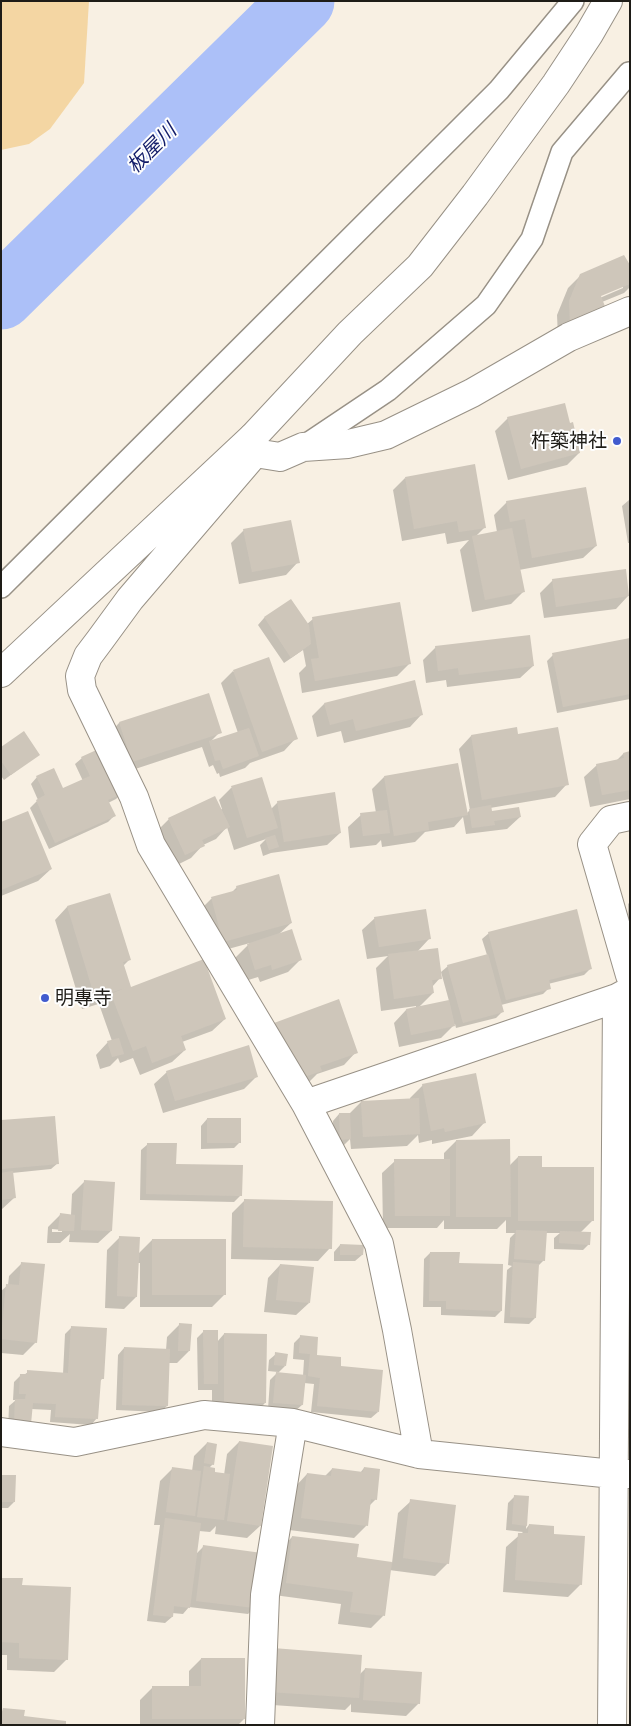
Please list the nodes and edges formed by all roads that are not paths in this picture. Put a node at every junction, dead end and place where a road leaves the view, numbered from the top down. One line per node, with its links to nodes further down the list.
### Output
1 (573, 1): 7 (lane)
2 (608, 1): 5 (street)
3 (630, 73): 6 (lane)
4 (630, 311): 6 (street)
5 (254, 445): 6 (street); 8 (street); 11 (street)
6 (303, 447)
7 (1, 587)
8 (1, 673)
9 (630, 816): 10 (street)
10 (625, 988): 11 (street); 15 (street)
11 (306, 1104): 14 (street)
12 (293, 1422): 13 (street); 14 (street); 16 (street)
13 (1, 1432)
14 (418, 1454): 15 (street)
15 (622, 1474): 17 (street)
16 (260, 1725)
17 (612, 1725)

